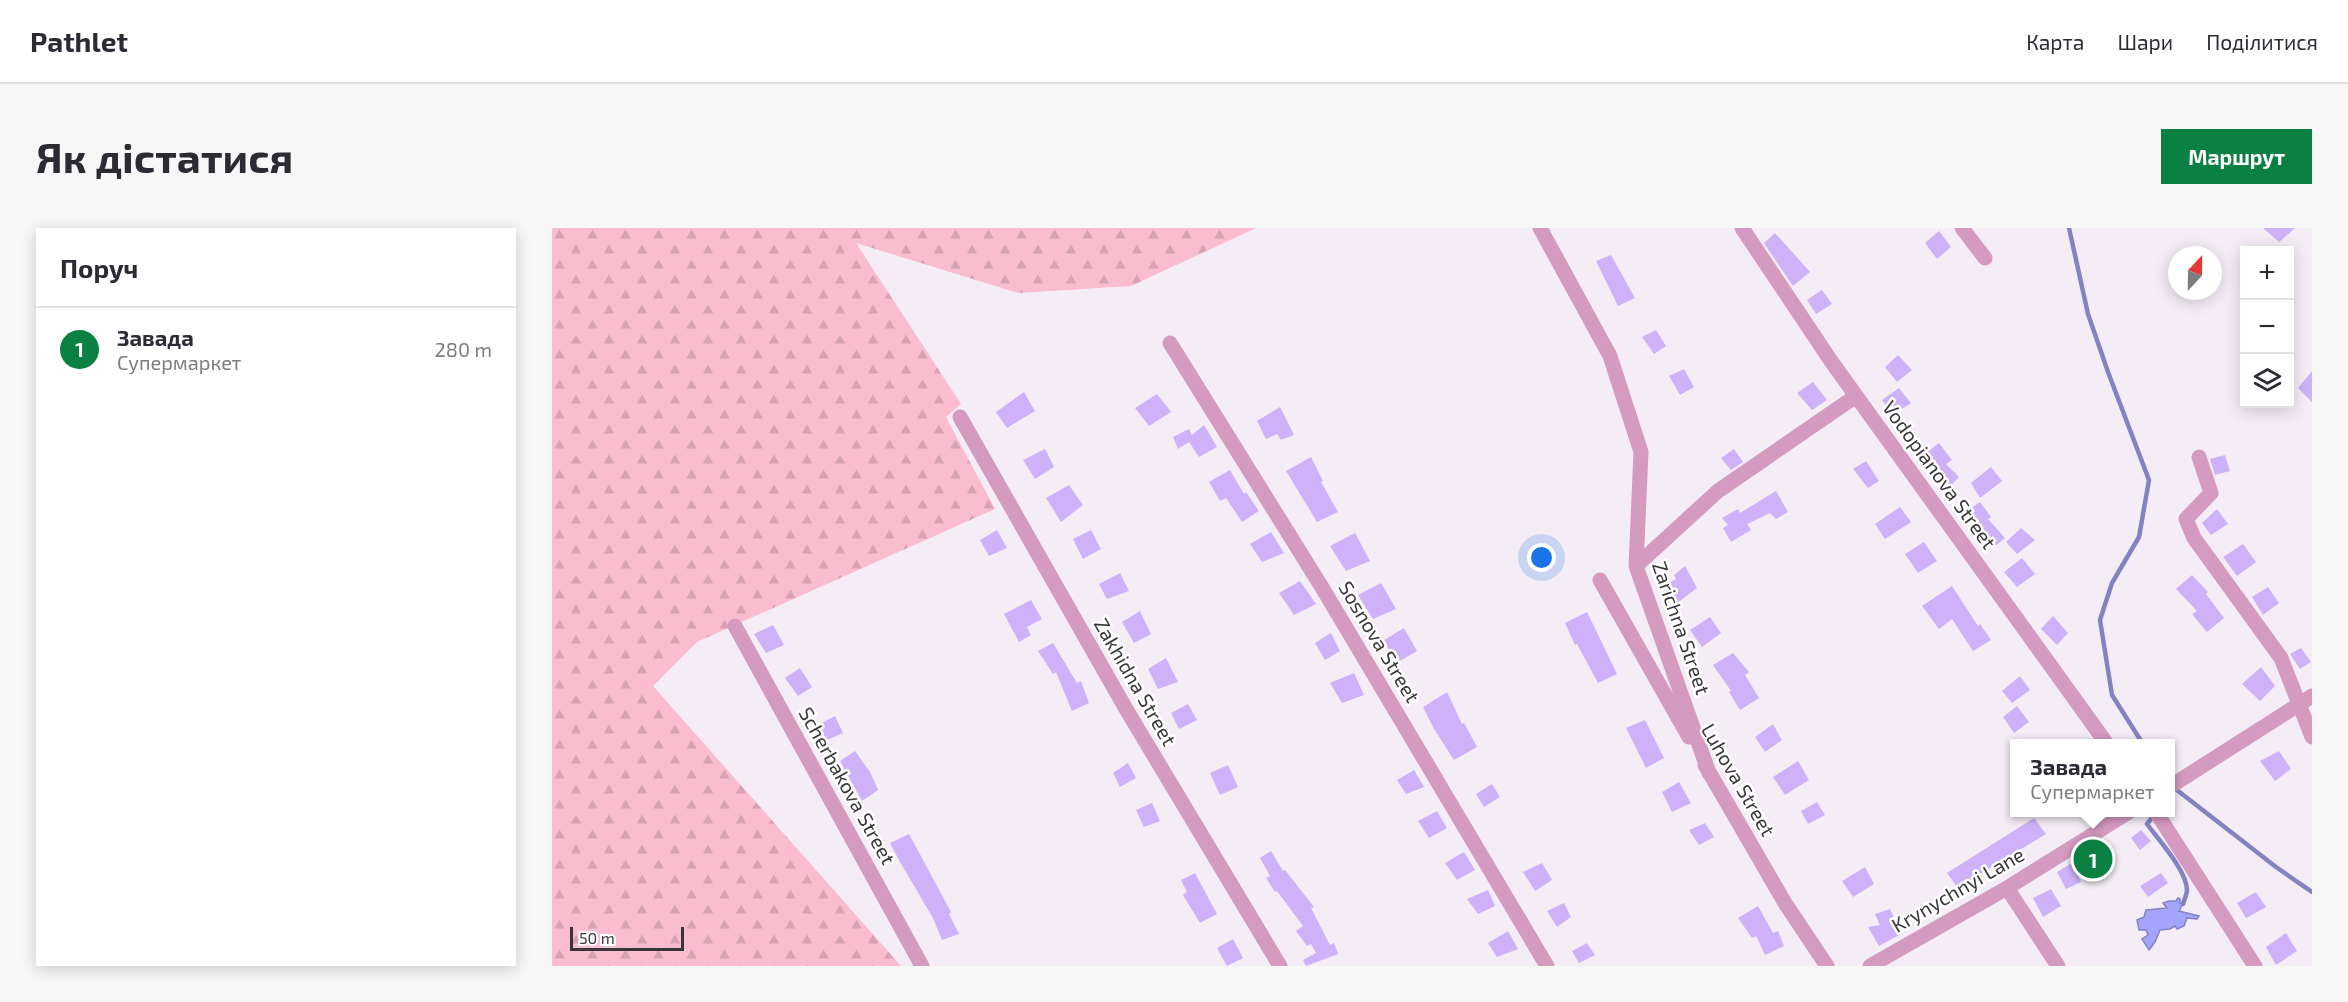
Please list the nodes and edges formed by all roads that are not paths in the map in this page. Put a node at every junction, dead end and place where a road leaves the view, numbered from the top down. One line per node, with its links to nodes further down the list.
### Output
1 (1540, 228): 9 (street, Zarichna Street)
2 (1742, 228): 6 (street, Vodopianova Street)
3 (1962, 228): 4 (street)
4 (1985, 258)
5 (1170, 343): 23 (street, Sosnova Street)
6 (1856, 396): 9 (street); 15 (street, Vodopianova Street)
7 (960, 417): 22 (street, Zakhidna Street)
8 (2199, 457): 13 (street)
9 (1636, 566): 16 (street, Zarichna Street)
10 (1600, 580): 16 (street, Luhova Street)
11 (735, 626): 21 (street, Scherbakova Street)
12 (2312, 696): 13 (street)
13 (2299, 706): 14 (street); 17 (street)
14 (2312, 737)
15 (2103, 739)
16 (1709, 773): 24 (street, Luhova Street)
17 (2176, 783)
18 (2122, 817): 20 (street, Krynychnyi Lane)
19 (2159, 817): 27 (street)
20 (2007, 888): 25 (street, Krynychnyi Lane); 26 (street)
21 (922, 966)
22 (1280, 966)
23 (1548, 966)
24 (1827, 966)
25 (1870, 966)
26 (2058, 966)
27 (2255, 966)

